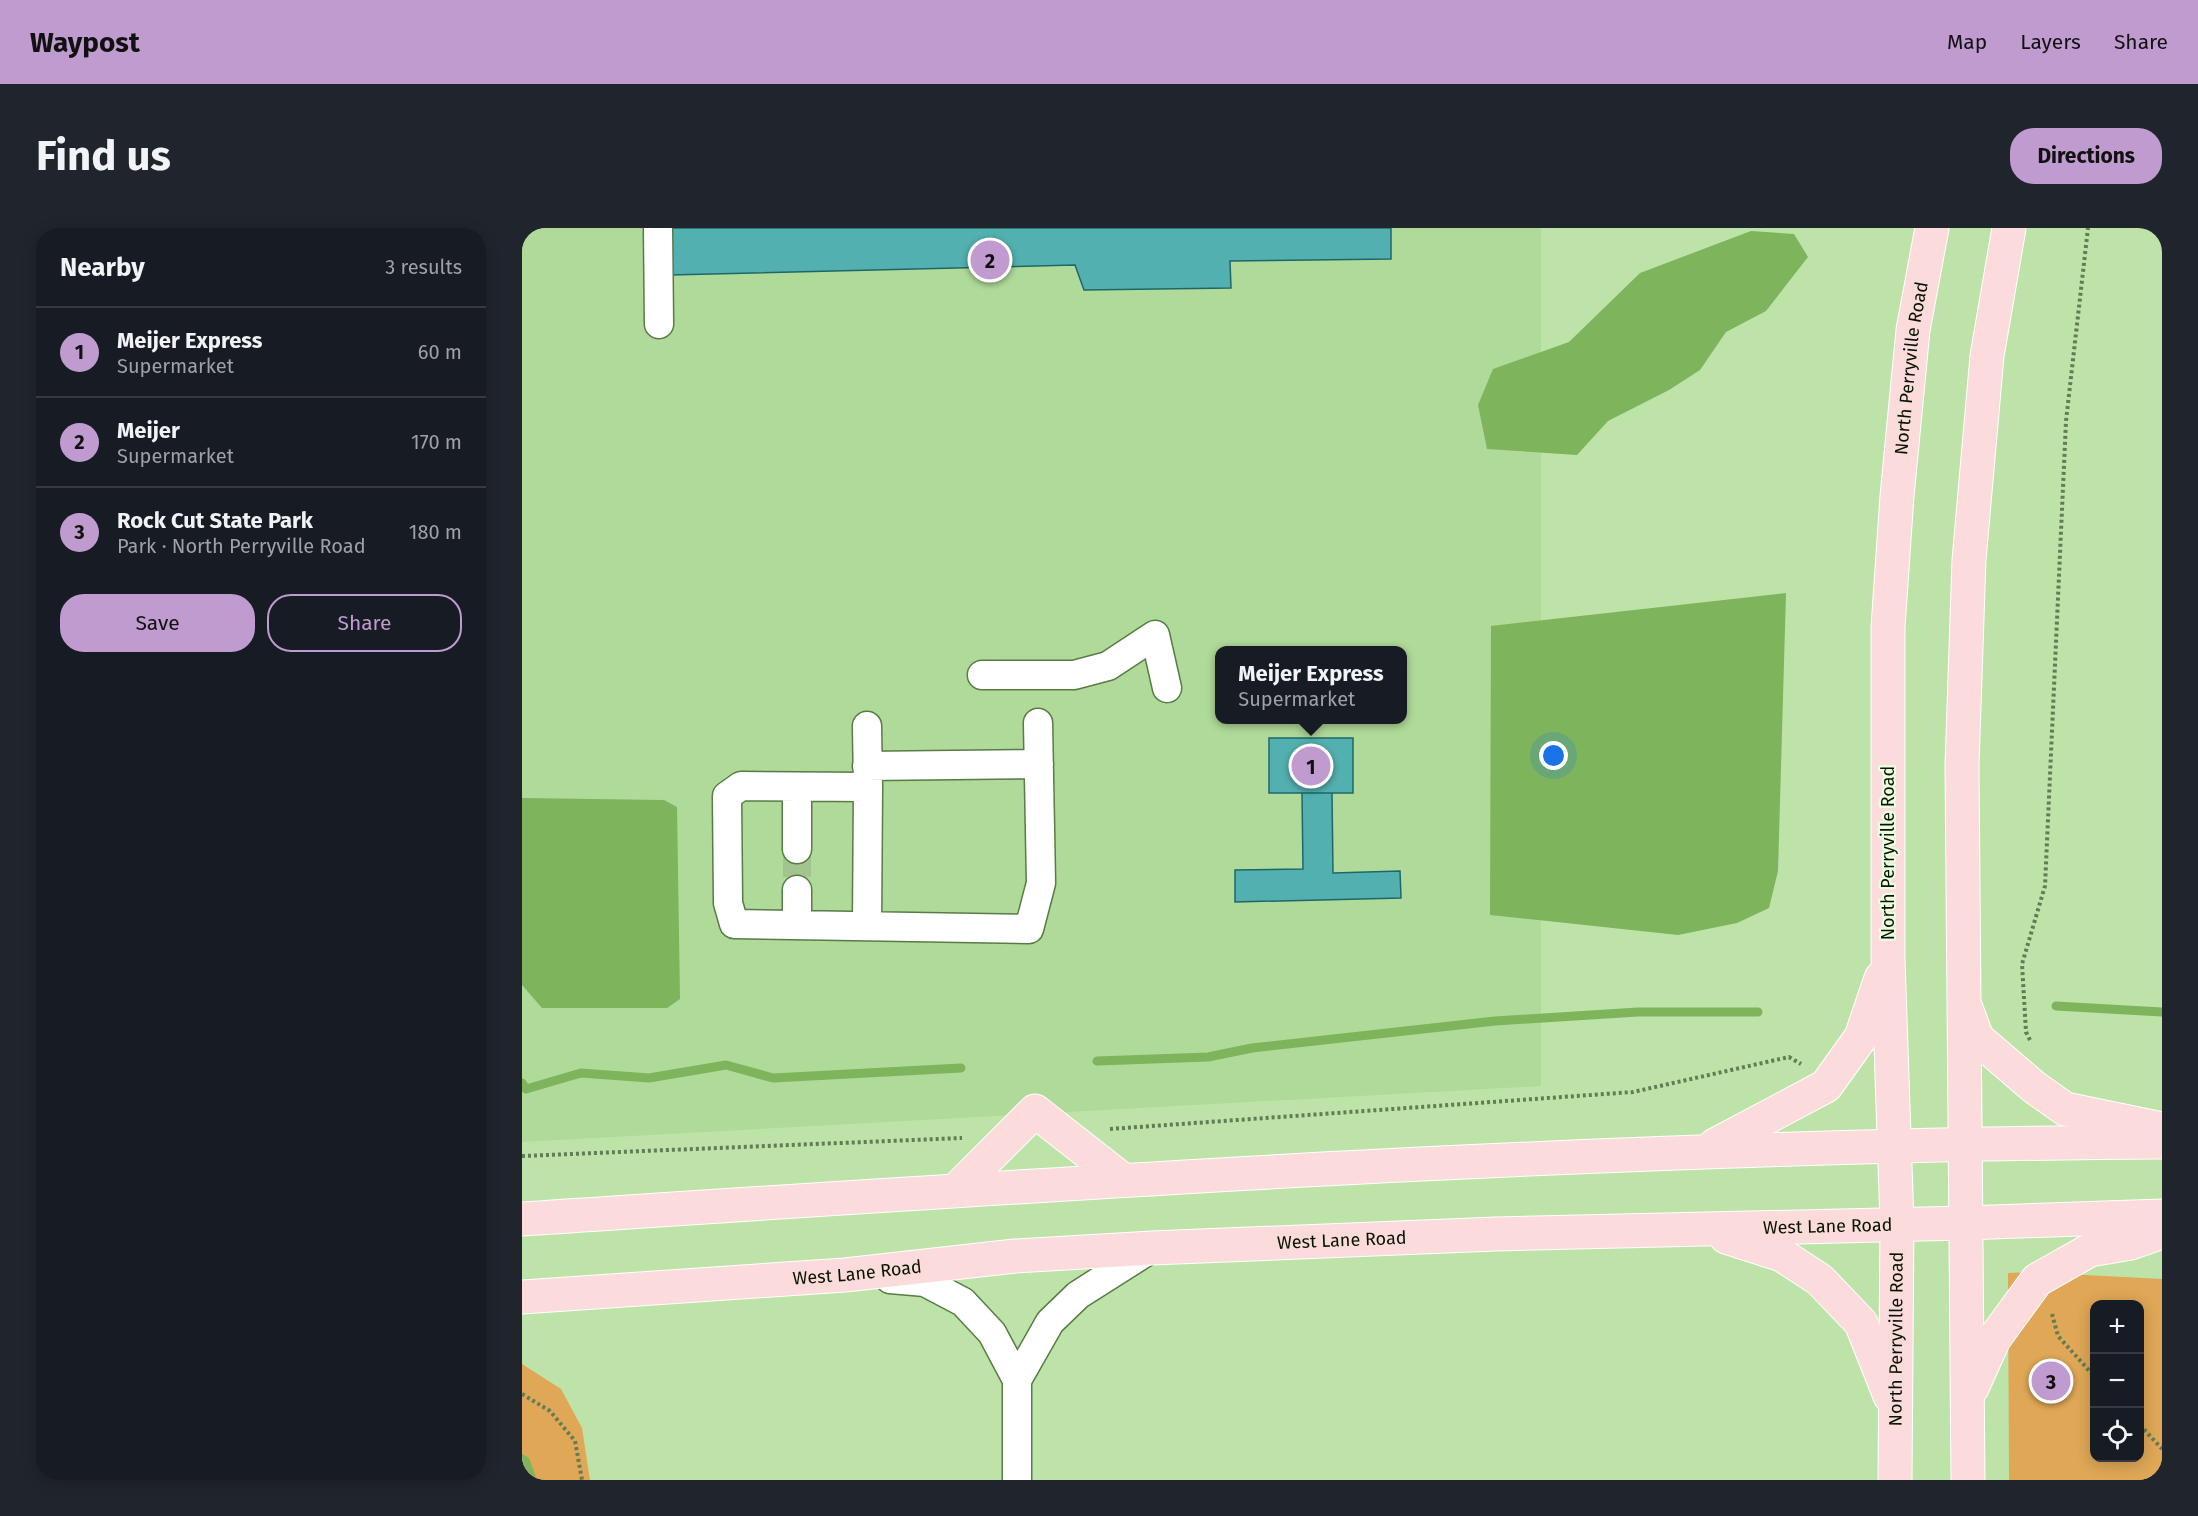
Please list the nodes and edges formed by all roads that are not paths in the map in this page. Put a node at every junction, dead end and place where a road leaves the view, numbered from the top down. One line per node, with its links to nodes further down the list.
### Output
1 (658, 228): 4 (lane)
2 (1932, 228): 16 (main road, North Perryville Road)
3 (2009, 228): 17 (main road)
4 (659, 324)
5 (982, 675): 6 (lane)
6 (1167, 688)
7 (1038, 723): 9 (lane)
8 (867, 726): 10 (lane)
9 (1039, 764): 10 (lane); 15 (lane)
10 (867, 776): 11 (lane); 15 (lane)
11 (797, 787): 12 (lane); 14 (lane)
12 (797, 849)
13 (797, 890): 14 (lane)
14 (797, 925): 15 (lane)
15 (867, 926)
16 (1888, 959): 21 (main road, North Perryville Road); 22 (main road)
17 (1963, 1002): 18 (main road); 20 (main road)
18 (2162, 1129)
19 (2162, 1142): 20 (main road)
20 (1964, 1143): 21 (main road); 28 (main road)
21 (1894, 1144): 22 (main road); 27 (main road, North Perryville Road)
22 (1700, 1151): 23 (main road)
23 (1123, 1180): 24 (main road); 24 (main road)
24 (956, 1190): 26 (main road)
25 (2162, 1216): 28 (main road, West Lane Road)
26 (522, 1219)
27 (1897, 1223): 28 (main road, West Lane Road); 29 (main road, West Lane Road); 36 (main road, North Perryville Road)
28 (1965, 1223): 35 (main road)
29 (1702, 1229): 31 (main road, West Lane Road); 36 (main road)
30 (2162, 1232): 35 (main road)
31 (1152, 1248): 32 (main road, West Lane Road); 34 (lane)
32 (845, 1275): 33 (main road, West Lane Road); 34 (lane)
33 (522, 1297)
34 (1017, 1380): 37 (lane)
35 (1967, 1401): 39 (main road)
36 (1895, 1407): 38 (main road, North Perryville Road)
37 (1017, 1480)
38 (1895, 1480)
39 (1968, 1480)

